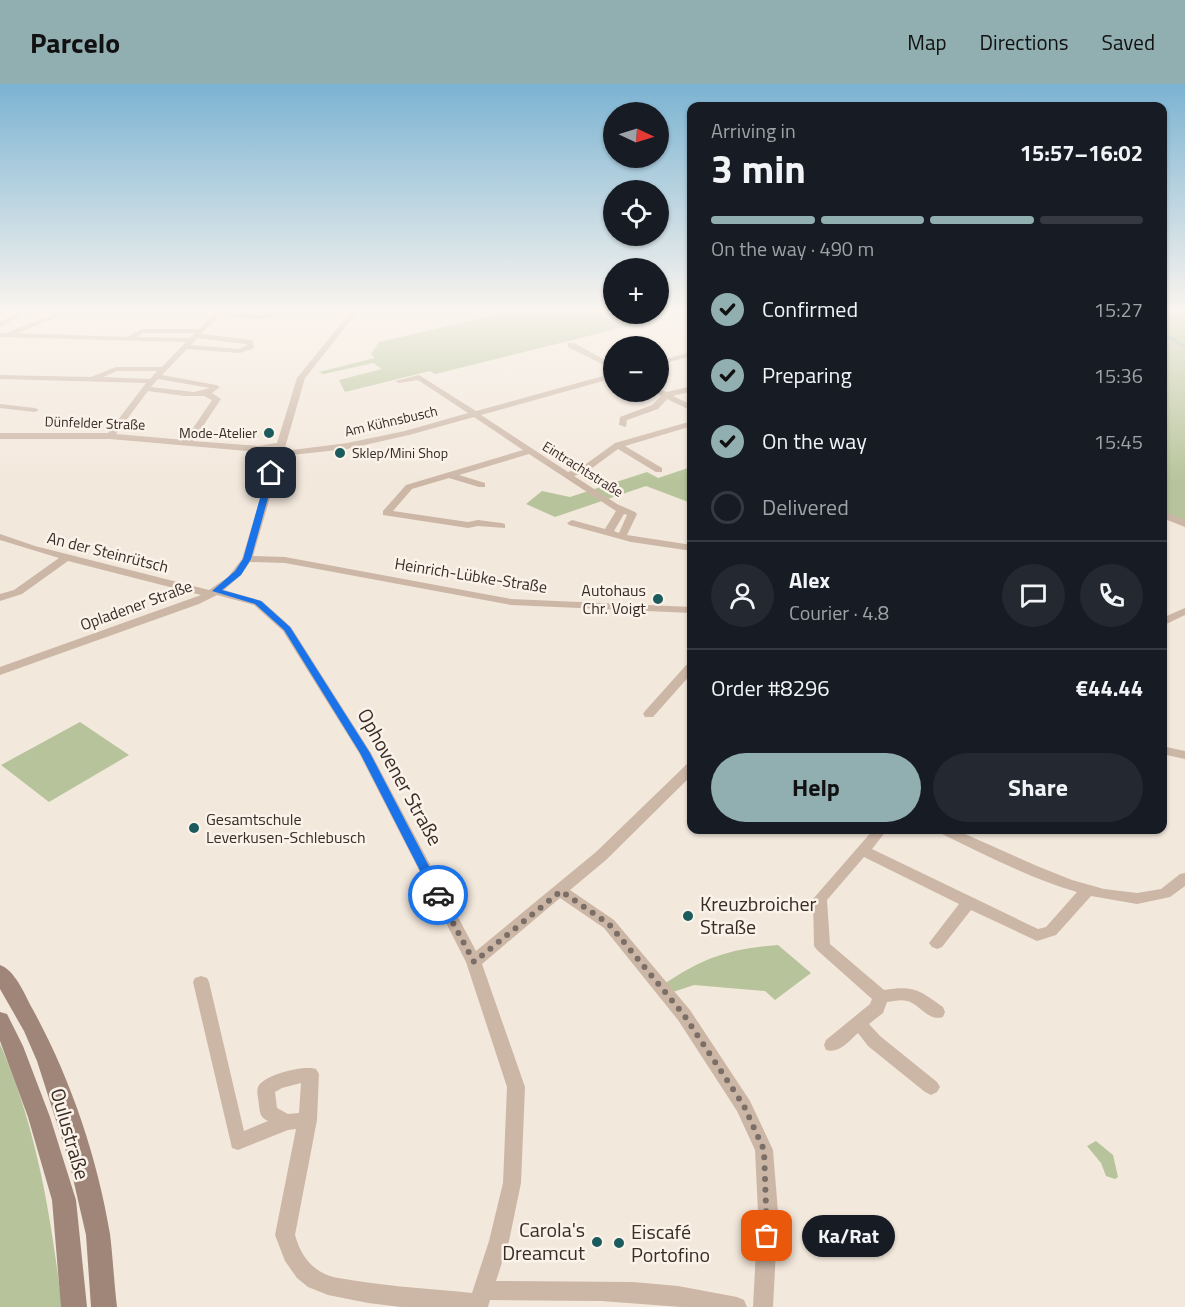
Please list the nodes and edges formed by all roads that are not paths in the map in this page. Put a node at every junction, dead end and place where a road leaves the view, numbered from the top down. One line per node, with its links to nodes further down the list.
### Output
1 (310, 367): 26 (street, Opladener Straße)
2 (165, 369): 7 (street); 8 (street)
3 (428, 374): 5 (street)
4 (0, 377): 8 (street)
5 (418, 377): 9 (street); 19 (street, Eintrachtstraße)
6 (603, 378): 19 (street, Am Kühnsbusch)
7 (155, 379): 8 (street); 10 (street); 13 (street)
8 (92, 380)
9 (399, 381)
10 (146, 389): 13 (street); 23 (street)
11 (687, 389): 12 (street)
12 (669, 393)
13 (207, 394): 24 (street)
14 (669, 398): 17 (street)
15 (658, 402): 21 (street)
16 (0, 406): 18 (street)
17 (687, 406)
18 (35, 410)
19 (474, 414): 26 (street, Am Kühnsbusch); 27 (street, Eintrachtstraße)
20 (687, 424): 25 (street)
21 (623, 425)
22 (0, 436): 23 (street, Dünfelder Straße)
23 (111, 436): 24 (street, Dünfelder Straße)
24 (189, 441): 26 (street, Dünfelder Straße)
25 (618, 445): 28 (street); 30 (street)
26 (278, 450): 42 (street, Opladener Straße)
27 (529, 451): 29 (street, Eintrachtstraße); 30 (street, Eintrachtstraße)
28 (659, 470)
29 (449, 475): 31 (street); 36 (street, Eintrachtstraße)
30 (567, 475): 32 (street, Eintrachtstraße)
31 (482, 484)
32 (622, 509): 37 (street, Eintrachtstraße); 38 (street, Eintrachtstraße)
33 (1167, 516): 35 (street)
34 (572, 523): 37 (street)
35 (1185, 524)
36 (502, 526)
37 (608, 533): 38 (street)
38 (623, 534): 40 (street)
39 (0, 537): 41 (street, An der Steinrütsch)
40 (687, 547)
41 (67, 557): 43 (street, An der Steinrütsch); 44 (street)
42 (247, 559): 43 (street, Opladener Straße); 45 (street, Heinrich-Lübke-Straße)
43 (213, 593): 48 (street, Opladener Straße); 62 (street, Ophovener Straße)
44 (0, 598)
45 (687, 610)
46 (1185, 611): 47 (street)
47 (1167, 620)
48 (0, 671)
49 (687, 671): 50 (street)
50 (649, 714)
51 (1167, 751): 52 (street)
52 (1185, 755)
53 (687, 772): 58 (street)
54 (876, 834): 56 (street)
55 (954, 834): 59 (street)
56 (862, 850): 60 (street); 65 (street)
57 (1185, 878): 59 (street)
58 (561, 891): 62 (street); 77 (street)
59 (1087, 891): 60 (street)
60 (968, 903): 61 (street)
61 (937, 943)
62 (474, 962): 73 (street, Ophovener Straße)
63 (0, 973): 75 (main road, Oulustraße)
64 (201, 982): 72 (street)
65 (881, 997): 66 (street); 68 (street)
66 (937, 1012)
67 (0, 1020): 74 (main road, Oulustraße)
68 (859, 1023): 69 (street); 70 (street)
69 (832, 1045)
70 (931, 1087)
71 (308, 1120): 72 (street); 72 (street); 73 (street)
72 (286, 1122)
73 (480, 1300): 76 (street)
74 (74, 1307)
75 (104, 1307)
76 (737, 1307)
77 (763, 1307)

